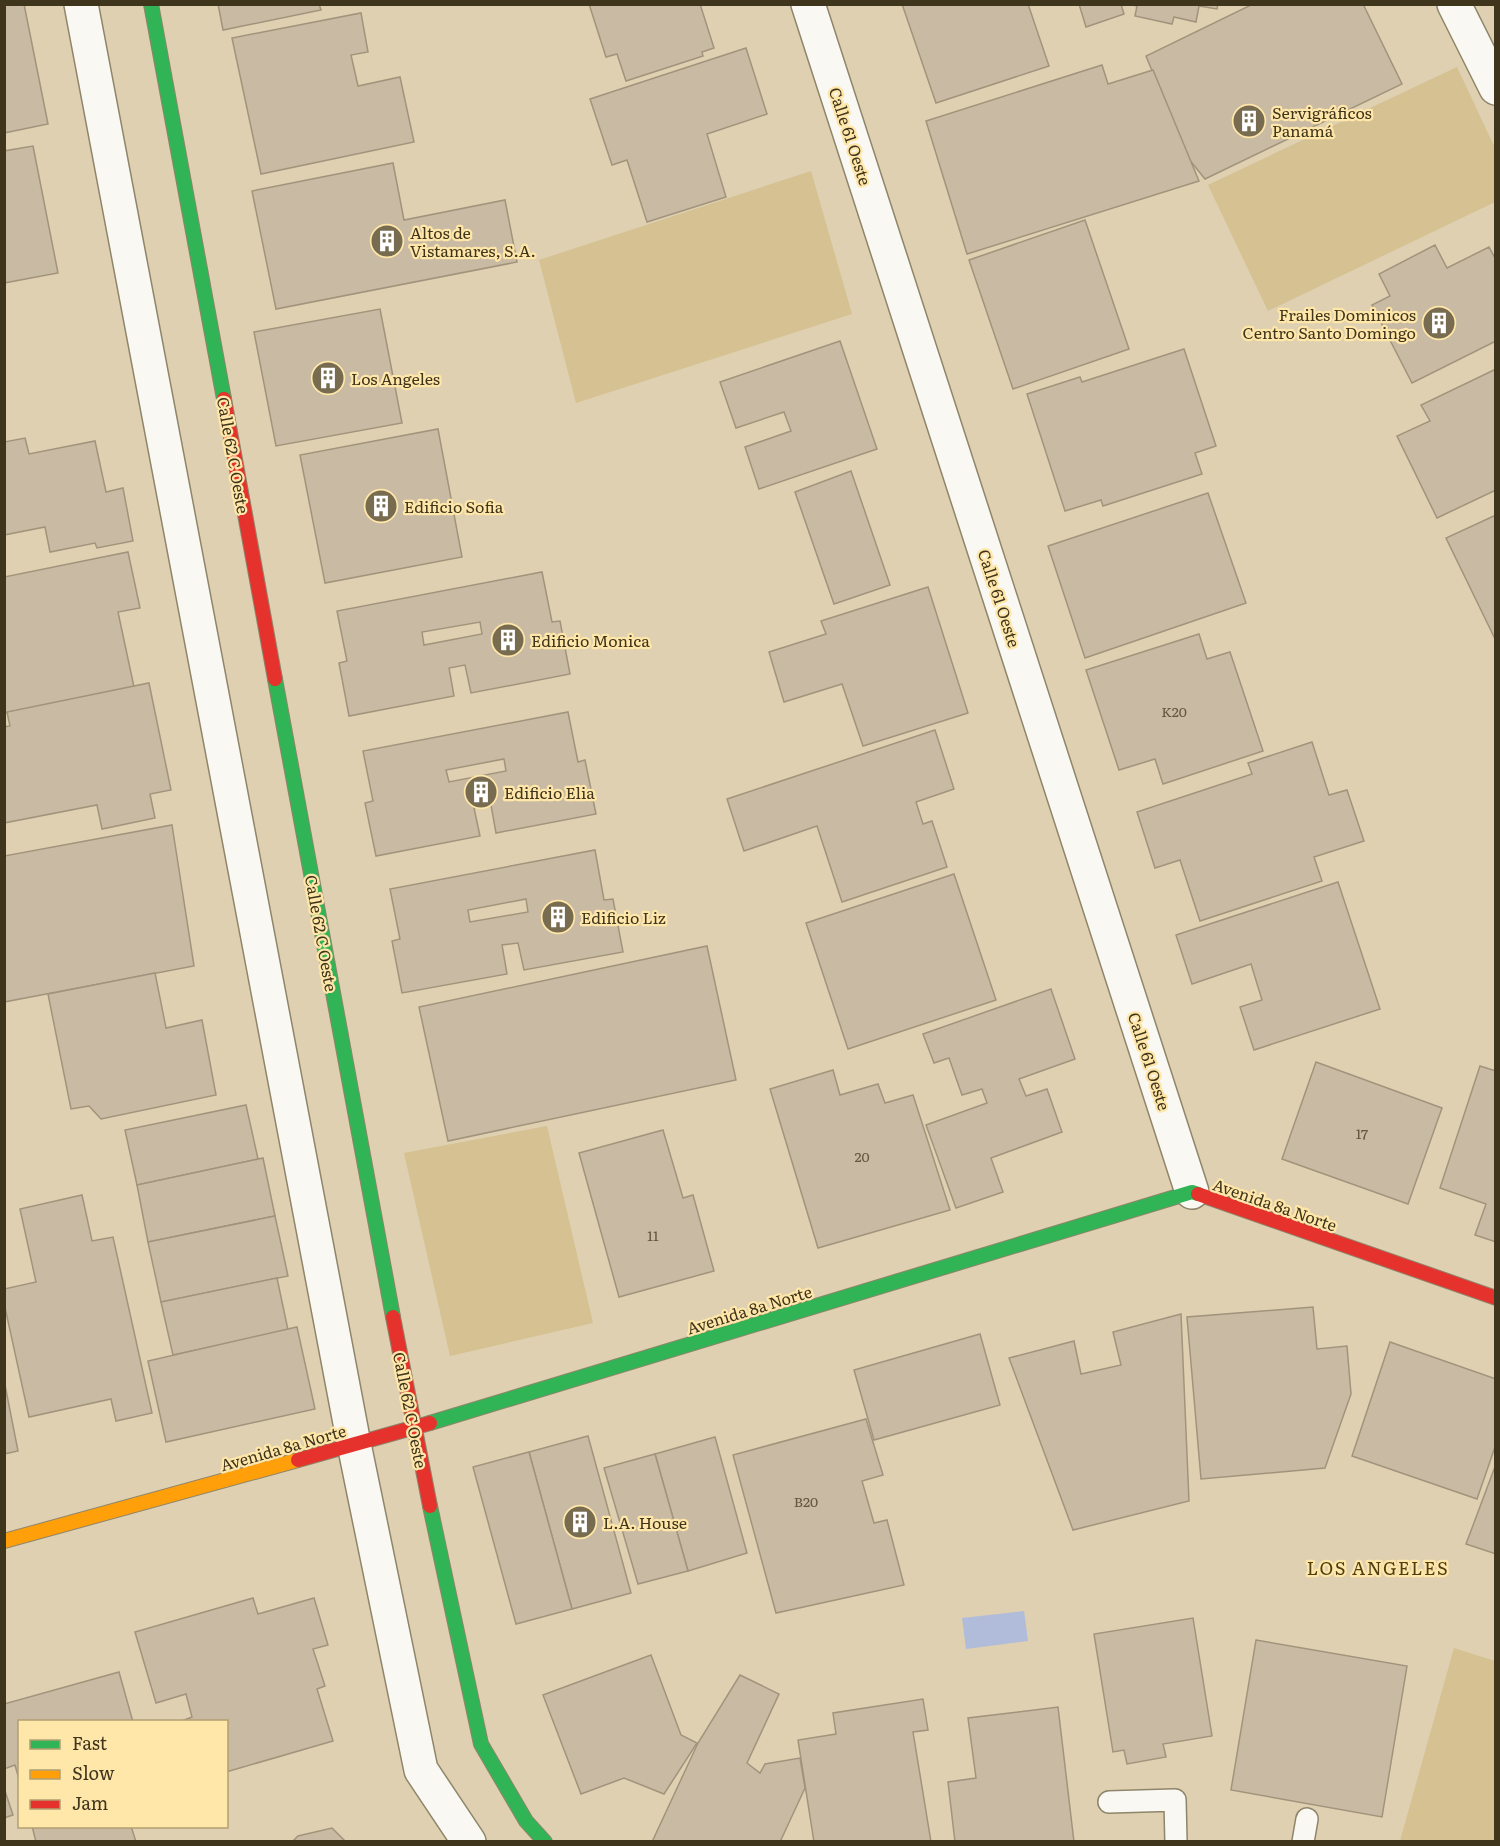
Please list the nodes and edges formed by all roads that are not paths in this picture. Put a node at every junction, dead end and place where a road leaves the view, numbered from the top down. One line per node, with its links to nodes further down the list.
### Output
1 (81, 4): 9 (street)
2 (151, 4): 8 (street, Calle 62 C Oeste)
3 (808, 4): 6 (street, Calle 61 Oeste)
4 (1454, 4): 5 (street)
5 (1496, 88)
6 (1192, 1192): 7 (street, Avenida 8a Norte); 8 (street, Avenida 8a Norte)
7 (1496, 1298)
8 (413, 1428): 9 (street, Avenida 8a Norte); 14 (street, Calle 62 C Oeste)
9 (354, 1444): 10 (street, Avenida 8a Norte); 13 (street)
10 (4, 1541)
11 (1109, 1802): 15 (lane)
12 (1307, 1819): 16 (lane)
13 (469, 1842)
14 (545, 1842)
15 (1176, 1842)
16 (1303, 1842)

